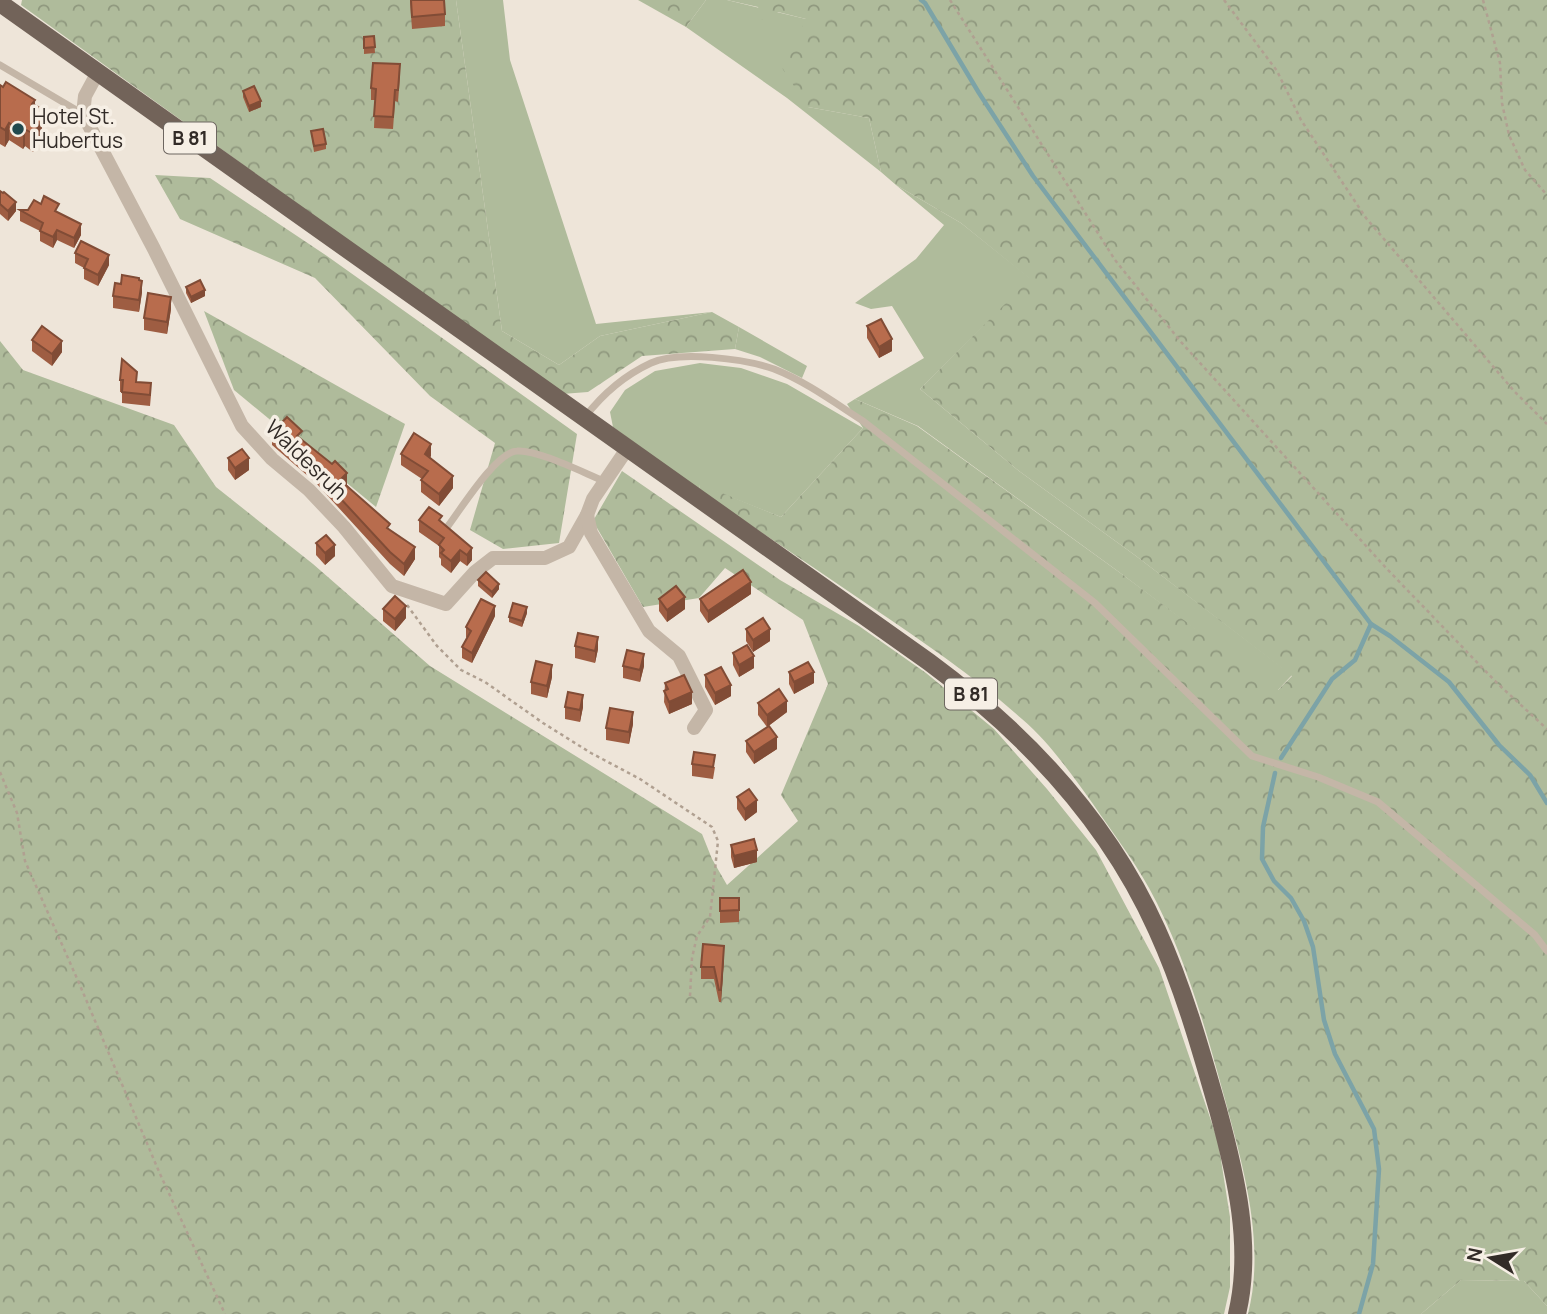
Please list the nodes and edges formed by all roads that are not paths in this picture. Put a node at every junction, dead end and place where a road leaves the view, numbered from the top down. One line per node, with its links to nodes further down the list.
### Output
1 (0, 3): 3 (main road, B 81)
2 (0, 65): 4 (lane)
3 (98, 72): 4 (street); 5 (main road, B 81)
4 (83, 114): 8 (street, Waldesruh)
5 (584, 418): 6 (main road, B 81); 11 (lane)
6 (627, 449): 7 (street); 12 (main road, B 81)
7 (604, 481): 8 (street); 9 (lane)
8 (587, 515): 10 (street)
9 (448, 526)
10 (694, 728)
11 (1547, 951)
12 (1237, 1314)

